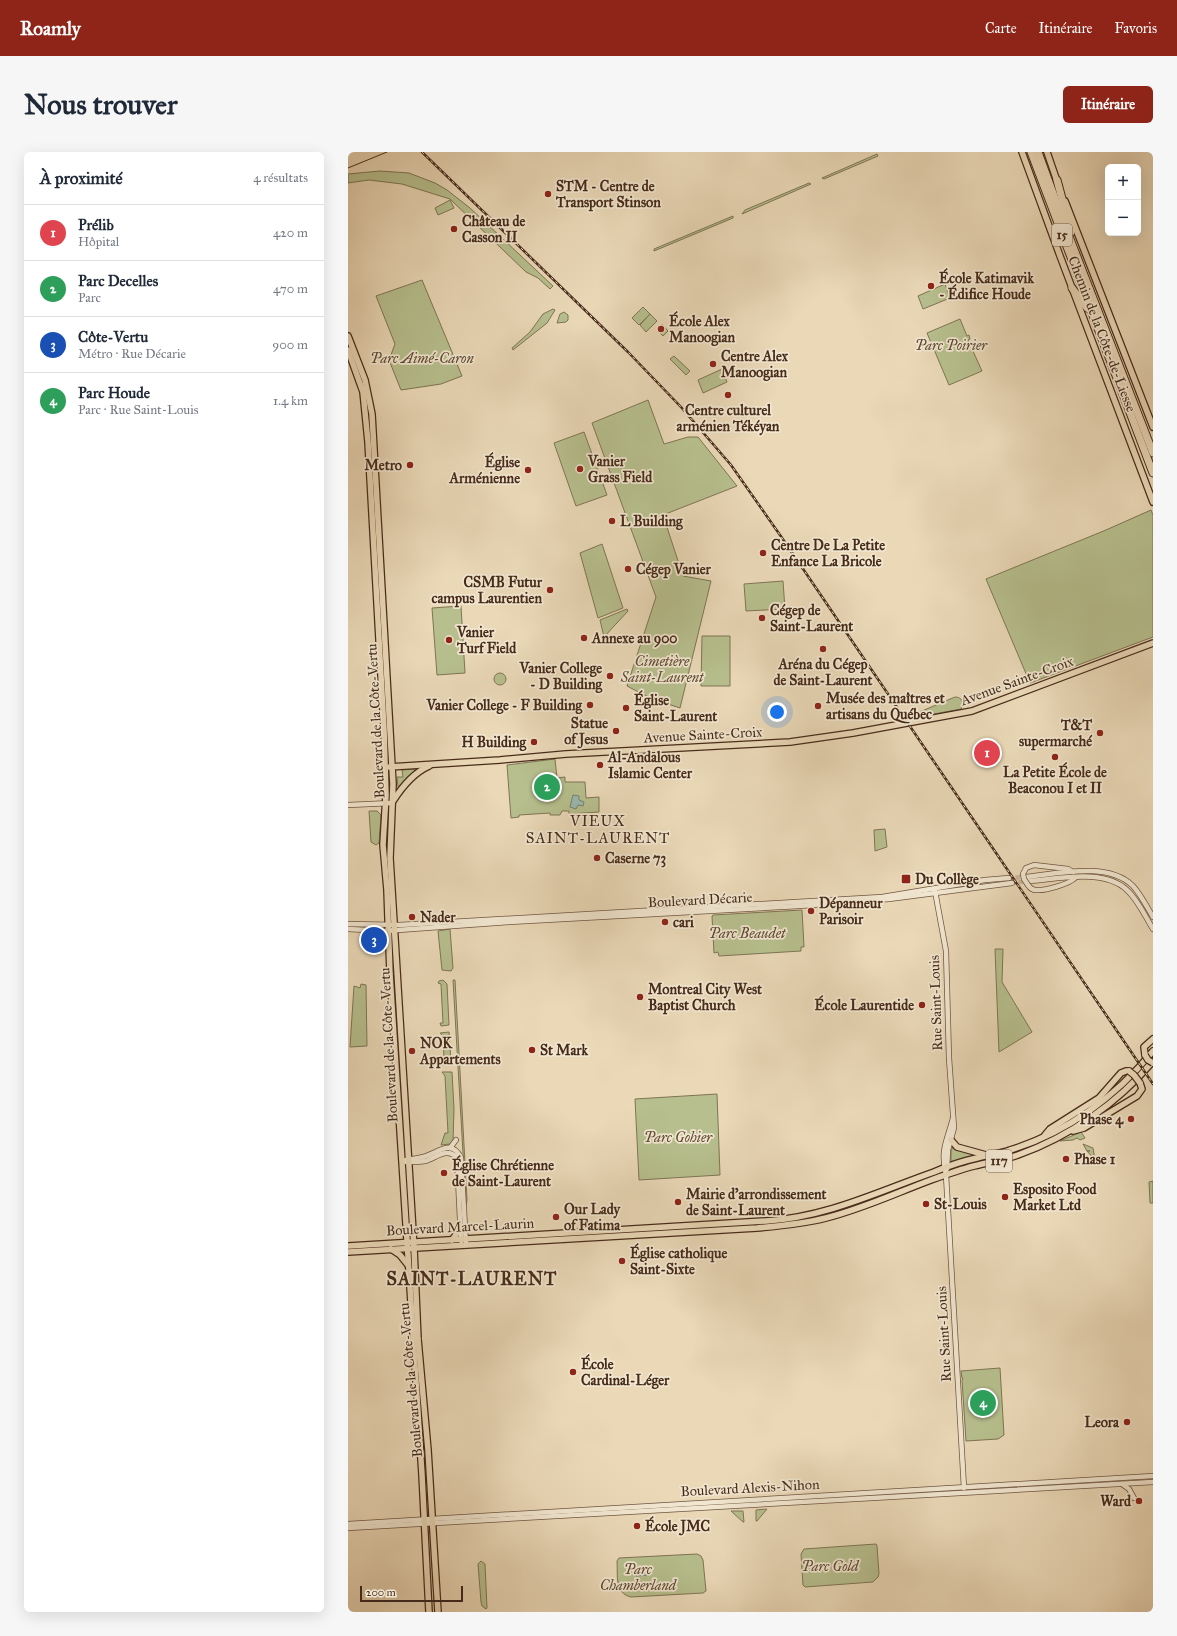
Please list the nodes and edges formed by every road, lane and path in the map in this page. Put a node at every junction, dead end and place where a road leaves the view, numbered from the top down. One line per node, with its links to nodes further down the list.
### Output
1 (1022, 152): 7 (main road, Chemin de la Côte-de-Liesse)
2 (1031, 152): 8 (highway, 15)
3 (1038, 152): 6 (highway, 15)
4 (1047, 152): 5 (main road, Chemin de la Côte-de-Liesse)
5 (1057, 180): 6 (highway); 11 (main road, Chemin de la Côte-de-Liesse)
6 (1075, 250): 12 (highway, 15)
7 (1072, 288): 8 (highway); 14 (main road, Chemin de la Côte-de-Liesse)
8 (1094, 318): 13 (highway, 15)
9 (348, 336): 17 (main road, Boulevard de la Côte-Vertu)
10 (348, 350): 18 (main road, Boulevard de la Côte-Vertu)
11 (1153, 427)
12 (1153, 452)
13 (1153, 473)
14 (1153, 502)
15 (1153, 643): 16 (main road, Avenue Sainte-Croix)
16 (431, 765): 17 (main road, Avenue Sainte-Croix); 20 (main road, Avenue Sainte-Croix)
17 (392, 767): 18 (main road, Avenue Sainte-Croix); 20 (main road, Boulevard de la Côte-Vertu)
18 (384, 768): 19 (main road, Boulevard de la Côte-Vertu)
19 (386, 803): 20 (street); 21 (street); 30 (main road, Boulevard de la Côte-Vertu)
20 (392, 803): 29 (main road, Boulevard de la Côte-Vertu)
21 (348, 805)
22 (1075, 875): 23 (street); 23 (street); 23 (street, bridge); 27 (street); 32 (street)
23 (1026, 877)
24 (1009, 878): 26 (street, Boulevard Décarie)
25 (1012, 883): 26 (street, Boulevard Décarie)
26 (935, 890): 29 (street, Boulevard Décarie); 36 (street, Rue Saint-Louis)
27 (1153, 917)
28 (348, 924): 30 (street)
29 (394, 927): 30 (street, Boulevard Décarie); 45 (main road, Boulevard de la Côte-Vertu)
30 (387, 928): 31 (street); 44 (main road, Boulevard de la Côte-Vertu)
31 (348, 929)
32 (1153, 929)
33 (1153, 1040): 35 (main road, bridge)
34 (1153, 1051): 38 (main road, Boulevard Marcel-Laurin / 117)
35 (1153, 1062): 37 (main road, Boulevard Marcel-Laurin / 117)
36 (953, 1118): 40 (street, Rue Saint-Louis); 46 (street, Rue Saint-Louis)
37 (1067, 1133): 38 (main road, bridge); 47 (main road, Boulevard Marcel-Laurin / 117)
38 (1043, 1137): 42 (main road, Boulevard Marcel-Laurin / 117)
39 (456, 1140): 41 (street)
40 (951, 1140): 42 (main road); 46 (street, Rue Saint-Louis)
41 (450, 1148): 43 (street); 45 (street)
42 (988, 1156): 46 (main road, Boulevard Marcel-Laurin / 117)
43 (459, 1158): 45 (street); 48 (street)
44 (402, 1161): 45 (street); 50 (main road, Boulevard de la Côte-Vertu)
45 (408, 1161): 54 (main road, Boulevard de la Côte-Vertu)
46 (946, 1168): 47 (street, Rue Saint-Louis); 52 (main road, Boulevard Marcel-Laurin / 117)
47 (946, 1175): 52 (main road, Boulevard Marcel-Laurin / 117); 62 (street, Rue Saint-Louis)
48 (461, 1216): 49 (street); 52 (street)
49 (460, 1229): 51 (main road); 52 (street)
50 (407, 1230): 53 (main road); 54 (main road, Boulevard de la Côte-Vertu)
51 (452, 1240): 52 (main road, Boulevard Marcel-Laurin / 117); 54 (main road, Boulevard Marcel-Laurin / 117)
52 (463, 1242): 54 (main road, Boulevard Marcel-Laurin / 117)
53 (395, 1243): 54 (main road, Boulevard Marcel-Laurin / 117); 55 (main road, Boulevard Marcel-Laurin / 117)
54 (410, 1245): 56 (main road, Boulevard Marcel-Laurin / 117); 58 (main road, Boulevard de la Côte-Vertu); 65 (main road, Boulevard de la Côte-Vertu)
55 (348, 1246)
56 (391, 1249): 57 (main road, Boulevard Marcel-Laurin / 117); 58 (main road)
57 (348, 1252)
58 (408, 1266): 66 (main road, Boulevard de la Côte-Vertu)
59 (1153, 1476): 62 (street, Boulevard Alexis-Nihon)
60 (1153, 1482): 61 (street, Boulevard Alexis-Nihon)
61 (1122, 1484): 63 (street, Boulevard Alexis-Nihon); 64 (street)
62 (964, 1487): 63 (street, Rue Saint-Louis); 65 (street, Boulevard Alexis-Nihon)
63 (964, 1493): 65 (street, Boulevard Alexis-Nihon)
64 (1134, 1498)
65 (432, 1521): 66 (street, Boulevard Alexis-Nihon); 70 (main road, Boulevard de la Côte-Vertu)
66 (424, 1522): 67 (street, Boulevard Alexis-Nihon); 68 (street, Boulevard Alexis-Nihon); 69 (main road, Boulevard de la Côte-Vertu)
67 (348, 1524)
68 (348, 1528)
69 (429, 1612)
70 (438, 1612)

